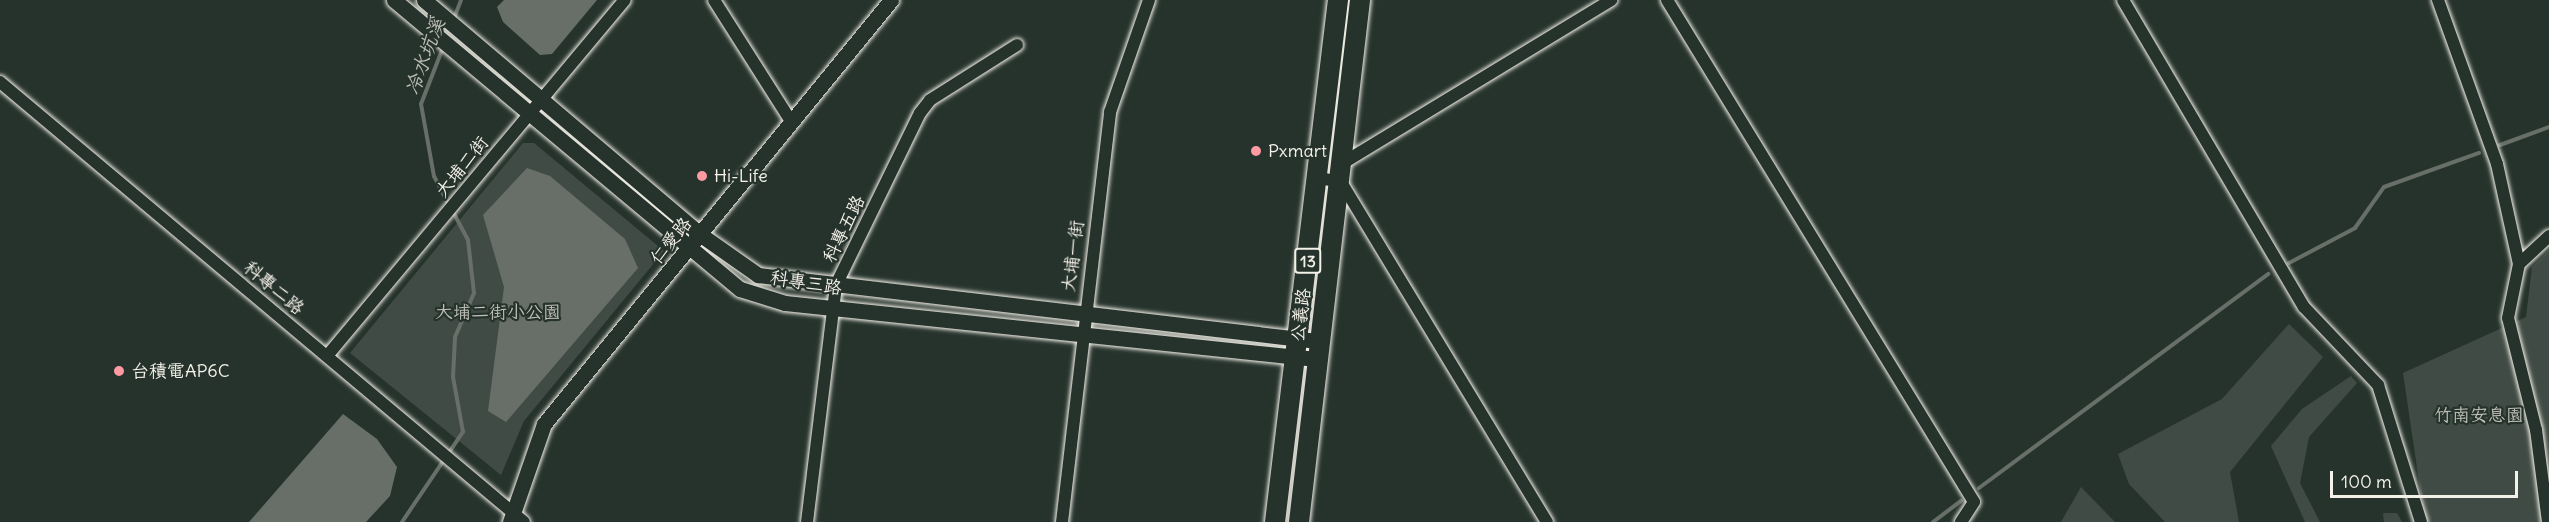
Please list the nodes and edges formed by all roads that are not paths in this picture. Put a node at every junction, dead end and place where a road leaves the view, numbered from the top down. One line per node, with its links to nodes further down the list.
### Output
1 (394, 0): 16 (street, 科專三路)
2 (424, 0): 15 (street, 科專三路)
3 (625, 0): 15 (street, 大埔二街)
4 (714, 0): 17 (street)
5 (891, 0): 17 (street, 仁愛路)
6 (1149, 0): 26 (street, 大埔一街)
7 (1338, 0): 19 (main road, 公義路 / 13)
8 (1360, 0): 18 (main road, 公義路 / 13)
9 (1611, 0): 18 (street)
10 (1667, 0): 39 (street)
11 (2123, 0): 40 (street)
12 (2438, 0): 23 (street)
13 (1017, 45): 24 (street, 科專五路)
14 (0, 82): 30 (street, 科專二路)
15 (543, 99): 16 (street, 大埔二街); 20 (street, 科專三路)
16 (530, 114): 22 (street, 科專三路); 30 (street, 大埔二街)
17 (792, 123): 20 (street, 仁愛路)
18 (1342, 172): 19 (street); 19 (street); 29 (main road, 公義路 / 13); 38 (street)
19 (1319, 178): 28 (main road, 公義路 / 13)
20 (701, 235): 22 (street, 仁愛路); 24 (street, 科專三路)
21 (2549, 236): 23 (street)
22 (689, 251): 25 (street, 科專三路); 33 (street, 仁愛路)
23 (2519, 264): 41 (street)
24 (837, 285): 25 (street, 科專五路); 26 (street, 科專三路)
25 (831, 307): 27 (street, 科專三路); 34 (street, 科專五路)
26 (1084, 314): 27 (street, 大埔一街); 28 (street, 科專三路)
27 (1082, 332): 28 (street, 科專三路); 35 (street, 大埔一街)
28 (1297, 348): 29 (street, 科專三路); 31 (main road, 公義路 / 13)
29 (1316, 350): 32 (main road, 公義路 / 13)
30 (327, 356): 33 (street, 科專二路)
31 (1283, 455): 32 (street); 36 (main road, 公義路 / 13)
32 (1303, 487): 37 (main road, 公義路 / 13)
33 (516, 518)
34 (807, 522)
35 (1062, 522)
36 (1275, 522)
37 (1299, 522)
38 (1547, 522)
39 (1960, 522)
40 (2421, 522)
41 (2548, 522)

